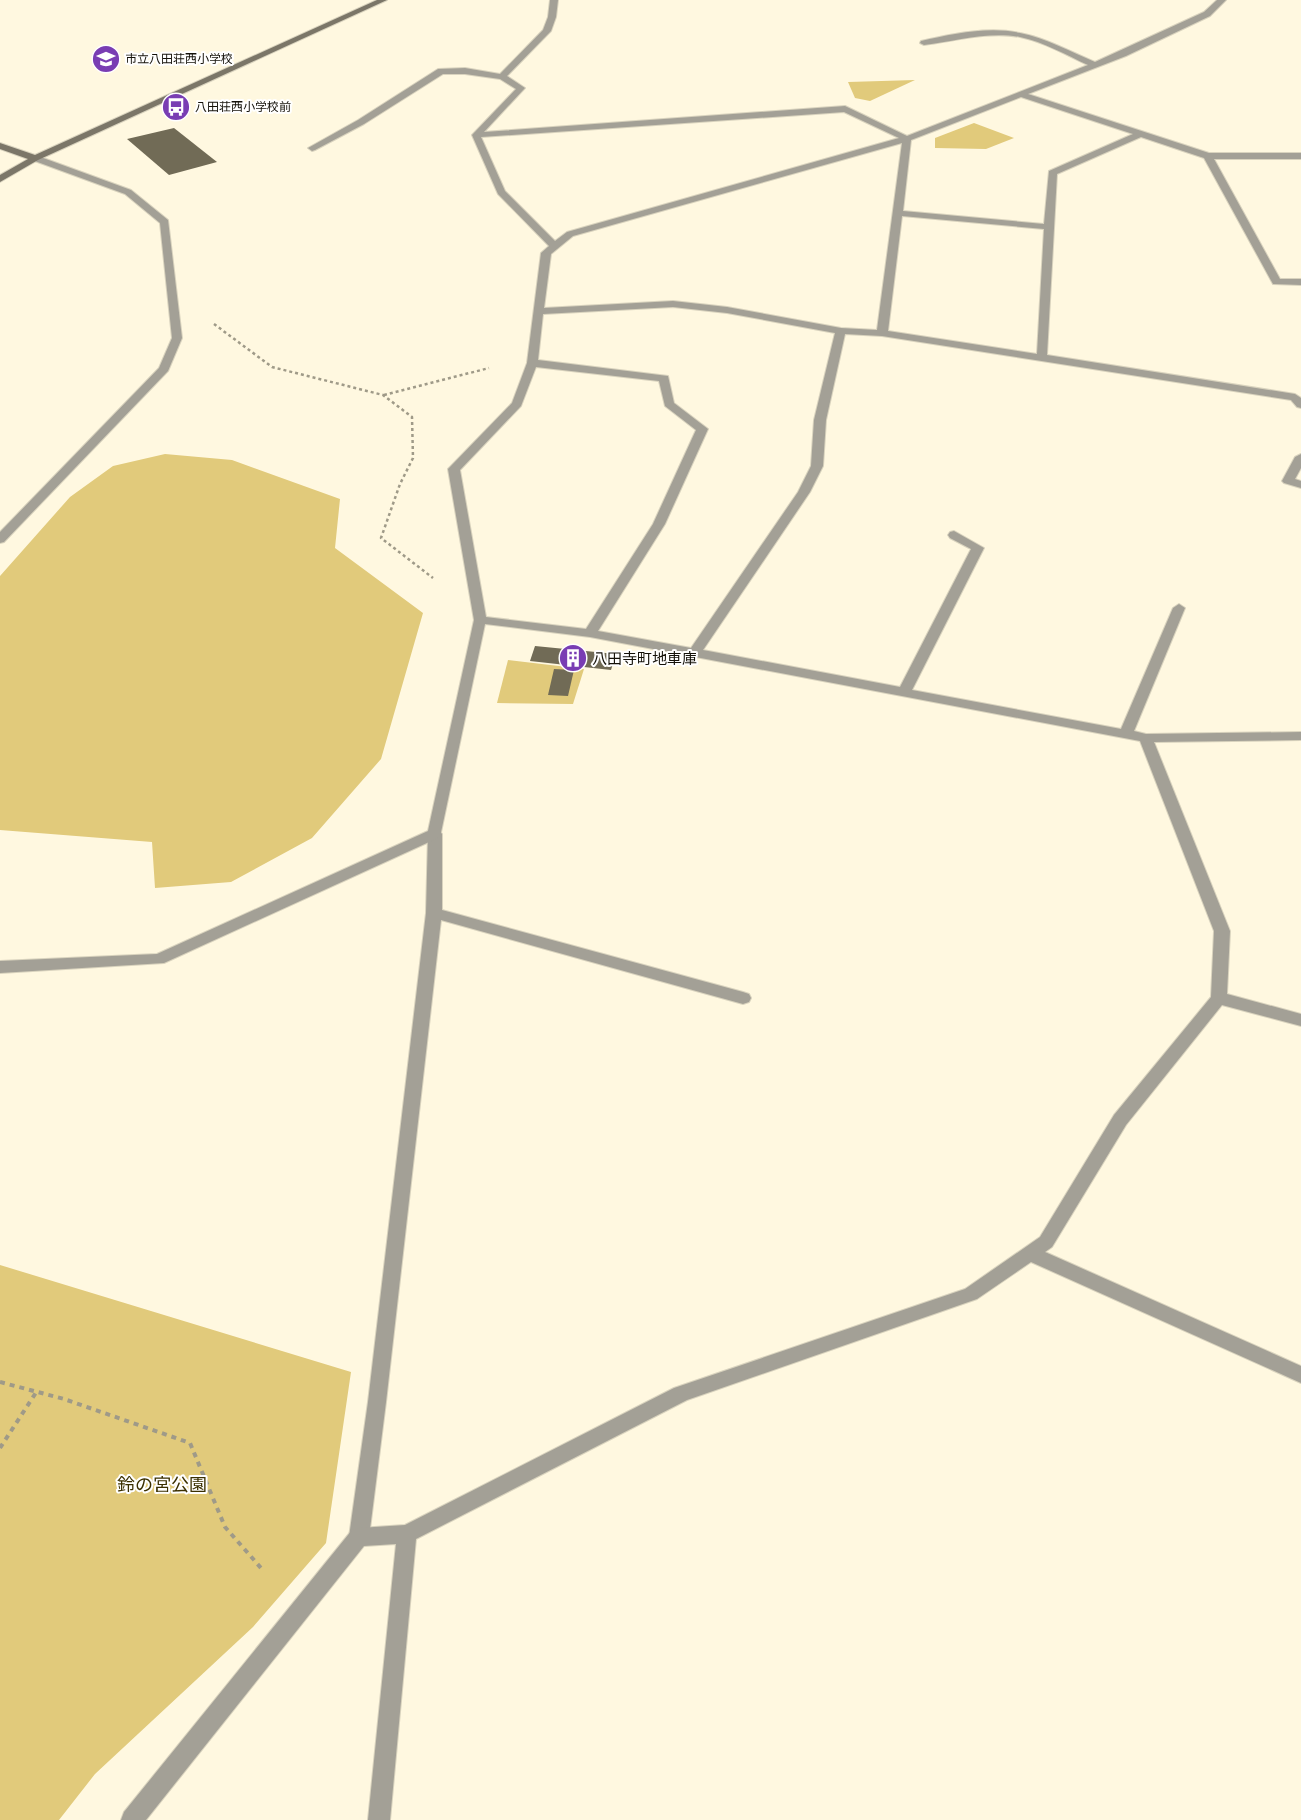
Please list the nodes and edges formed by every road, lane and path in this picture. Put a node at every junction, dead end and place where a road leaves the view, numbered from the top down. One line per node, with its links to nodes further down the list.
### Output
1 (383, 0): 15 (street)
2 (554, 0): 6 (street)
3 (1222, 0): 5 (street)
4 (924, 43): 5 (street)
5 (1095, 65): 7 (street)
6 (502, 77): 9 (street); 12 (street)
7 (1022, 95): 8 (street); 10 (street)
8 (1141, 134): 13 (street); 18 (street)
9 (476, 135): 10 (street); 19 (street)
10 (907, 139): 17 (street); 19 (street)
11 (0, 146): 15 (street)
12 (312, 148)
13 (1208, 156): 14 (street); 20 (street)
14 (1301, 156)
15 (35, 158): 16 (street); 32 (street)
16 (0, 179)
17 (898, 212): 18 (street); 24 (street)
18 (1049, 227): 25 (street)
19 (555, 246): 21 (street)
20 (1301, 282)
21 (539, 311): 23 (street); 26 (street)
22 (211, 317): 27 (path)
23 (841, 331): 24 (street); 37 (street)
24 (882, 333): 25 (street)
25 (1042, 359): 28 (street)
26 (532, 362): 27 (path); 33 (street); 36 (street)
27 (383, 395): 33 (path)
28 (1301, 405)
29 (1301, 457): 30 (street)
30 (1301, 485)
31 (954, 535): 38 (street)
32 (0, 539)
33 (476, 600): 35 (street)
34 (1179, 608): 39 (street)
35 (480, 620): 36 (street); 42 (street)
36 (590, 633): 37 (street)
37 (695, 652): 38 (street)
38 (905, 691): 39 (street)
39 (1126, 734): 41 (street)
40 (1301, 736): 41 (street)
41 (1146, 738): 46 (street)
42 (435, 834): 43 (street); 44 (street)
43 (434, 913): 45 (street); 54 (street)
44 (0, 967)
45 (743, 998)
46 (1219, 998): 47 (street); 48 (street)
47 (1301, 1020)
48 (1030, 1253): 49 (street); 53 (street)
49 (1301, 1375)
50 (0, 1382): 51 (path)
51 (37, 1391): 52 (path); 55 (path)
52 (0, 1448)
53 (407, 1534): 54 (street); 57 (street)
54 (359, 1537): 56 (street)
55 (261, 1568)
56 (132, 1820)
57 (379, 1820)

